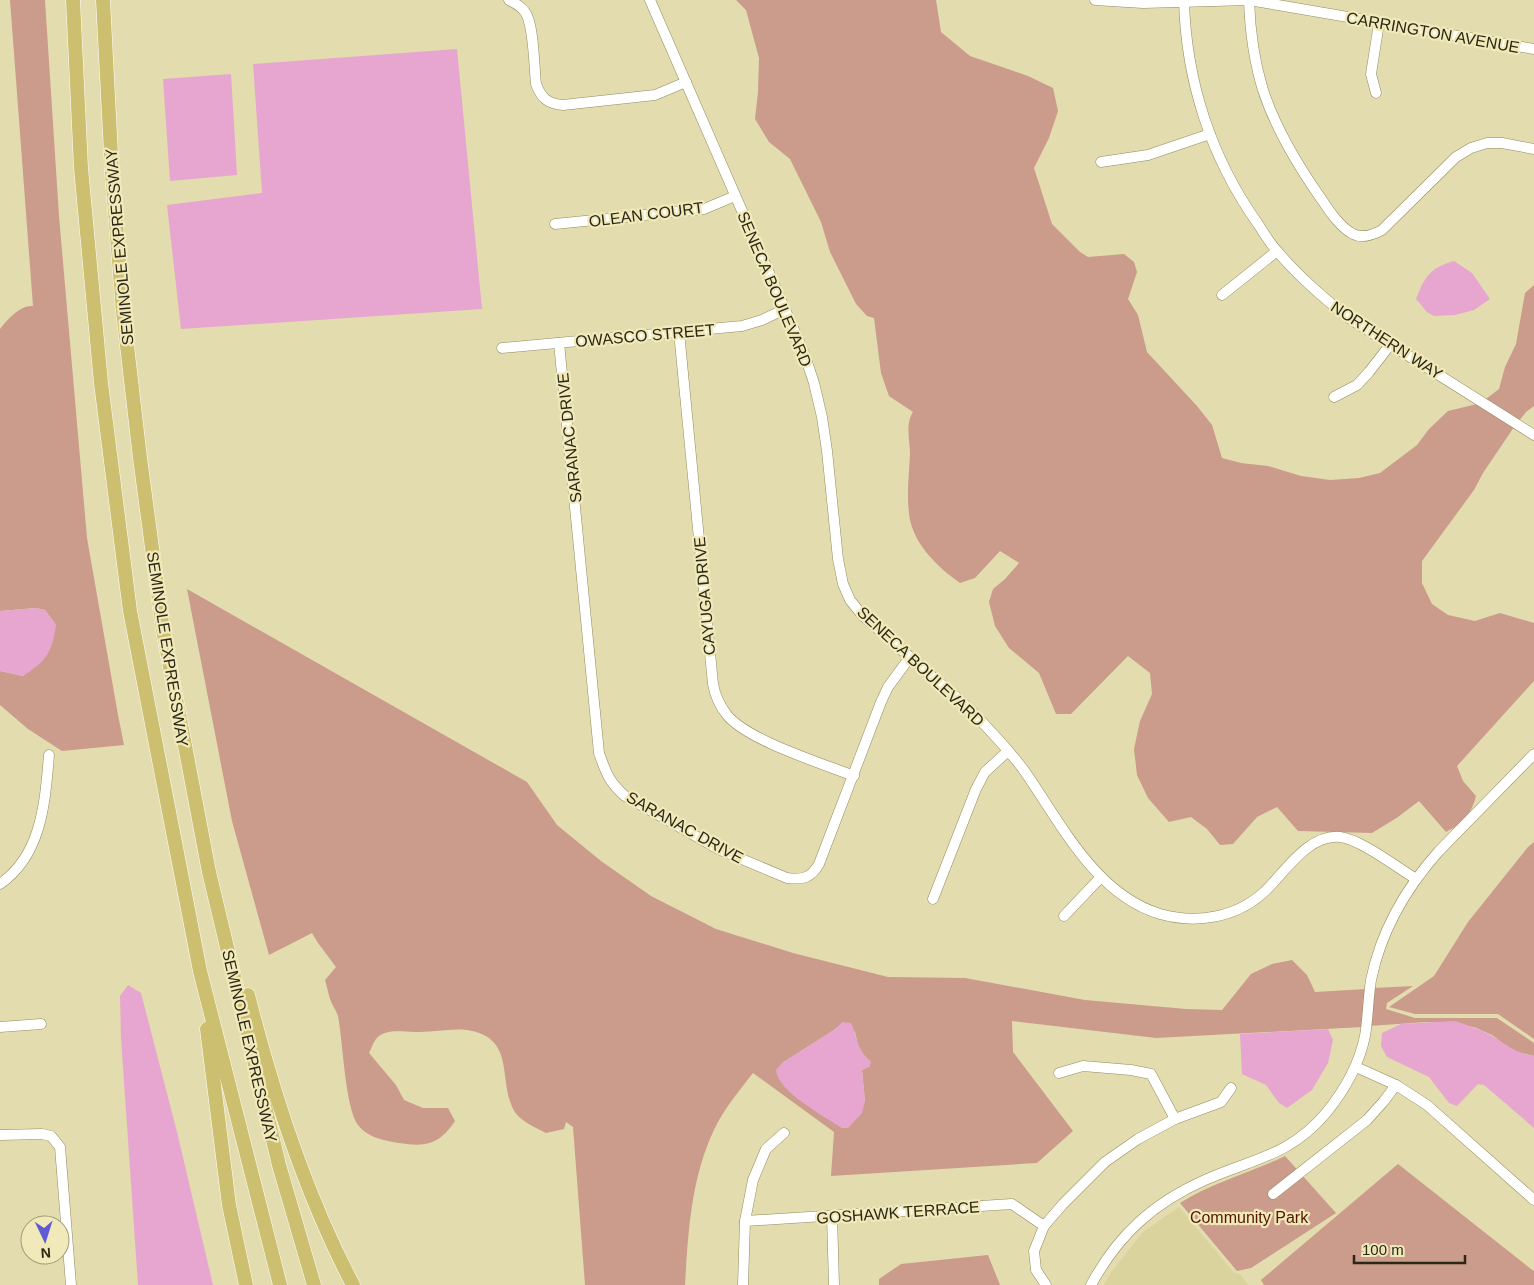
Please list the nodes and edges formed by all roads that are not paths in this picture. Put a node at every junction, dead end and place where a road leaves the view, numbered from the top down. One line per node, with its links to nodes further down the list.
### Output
1 (73, 0): 37 (highway, SEMINOLE EXPRESSWAY)
2 (103, 0): 30 (highway, SEMINOLE EXPRESSWAY)
3 (509, 0): 10 (street)
4 (650, 0): 10 (street, SENECA BOULEVARD)
5 (1095, 0): 7 (street, CARRINGTON AVENUE)
6 (1249, 0): 7 (street, CARRINGTON AVENUE); 8 (street, CARRINGTON AVENUE); 13 (street)
7 (1184, 1): 12 (street, NORTHERN WAY)
8 (1380, 23): 9 (street, CARRINGTON AVENUE); 11 (street)
9 (1534, 49)
10 (686, 82): 15 (street, SENECA BOULEVARD)
11 (1376, 93)
12 (1210, 134): 14 (street); 17 (street, NORTHERN WAY)
13 (1534, 149)
14 (1101, 162)
15 (735, 196): 16 (street, OLEAN COURT); 19 (street, SENECA BOULEVARD)
16 (555, 224)
17 (1277, 251): 18 (street); 22 (street, NORTHERN WAY)
18 (1222, 295)
19 (785, 309): 20 (street, OWASCO STREET); 26 (street, SENECA BOULEVARD)
20 (679, 332): 21 (street, OWASCO STREET); 31 (street, CAYUGA DRIVE)
21 (559, 343): 23 (street, OWASCO STREET); 31 (street, SARANAC DRIVE)
22 (1390, 345): 24 (street); 25 (street, NORTHERN WAY)
23 (502, 348)
24 (1334, 398)
25 (1534, 435)
26 (910, 657): 27 (street, SENECA BOULEVARD); 31 (street, SARANAC DRIVE)
27 (1008, 751): 32 (street, SENECA BOULEVARD); 35 (street)
28 (1534, 754): 33 (street)
29 (49, 755): 34 (street)
30 (188, 767): 55 (highway, SEMINOLE EXPRESSWAY); 56 (highway)
31 (854, 776)
32 (1101, 877): 33 (street, SENECA BOULEVARD); 36 (street)
33 (1416, 880): 40 (street)
34 (0, 884)
35 (933, 899)
36 (1064, 916)
37 (200, 971): 53 (highway); 54 (highway, SEMINOLE EXPRESSWAY)
38 (41, 1024): 39 (street)
39 (0, 1027)
40 (1356, 1067): 42 (street); 60 (street)
41 (1059, 1073): 44 (street)
42 (1396, 1085): 47 (street); 48 (street)
43 (1231, 1088): 44 (street)
44 (1175, 1119): 51 (street)
45 (784, 1133): 50 (street)
46 (0, 1135): 52 (street)
47 (1273, 1194)
48 (1534, 1200)
49 (832, 1216): 50 (street, GOSHAWK TERRACE); 51 (street, GOSHAWK TERRACE); 58 (street)
50 (745, 1221): 57 (street)
51 (1044, 1226): 59 (street)
52 (71, 1285)
53 (246, 1285)
54 (280, 1285)
55 (314, 1285)
56 (353, 1285)
57 (744, 1285)
58 (834, 1285)
59 (1046, 1285)
60 (1091, 1285)

